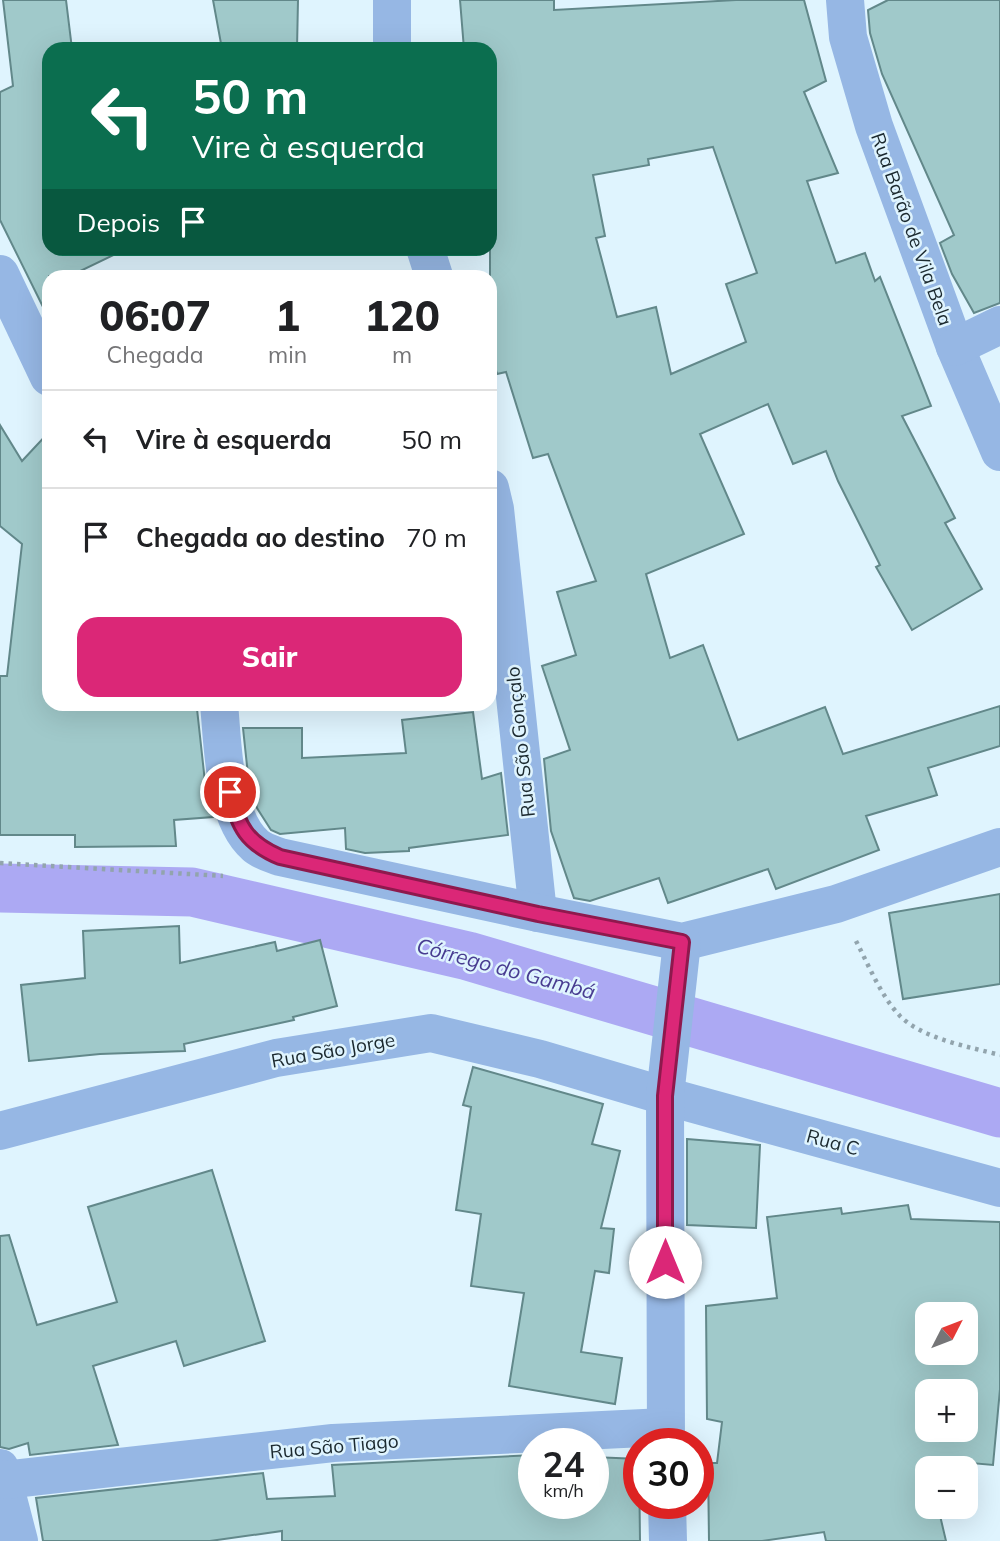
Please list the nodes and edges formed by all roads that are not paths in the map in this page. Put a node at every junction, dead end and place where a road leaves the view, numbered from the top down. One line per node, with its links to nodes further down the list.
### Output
1 (392, 0): 3 (street)
2 (845, 0): 6 (street, Rua Barão de Vila Bela)
3 (392, 42)
4 (0, 274): 7 (street)
5 (1000, 325): 6 (street)
6 (955, 347): 8 (street, Rua Barão de Vila Bela)
7 (42, 362)
8 (1000, 452)
9 (497, 528): 12 (street, Rua São Gonçalo)
10 (220, 711): 12 (street)
11 (1000, 847): 13 (street)
12 (538, 914): 13 (street)
13 (681, 951): 14 (street)
14 (667, 1079): 15 (street, Rua São Jorge); 16 (street, Rua C); 17 (street)
15 (0, 1131)
16 (1000, 1188)
17 (666, 1428)
18 (623, 1436): 19 (street, Rua São Tiago)
19 (2, 1474): 21 (street)
20 (667, 1519): 22 (street)
21 (19, 1541)
22 (668, 1541)

